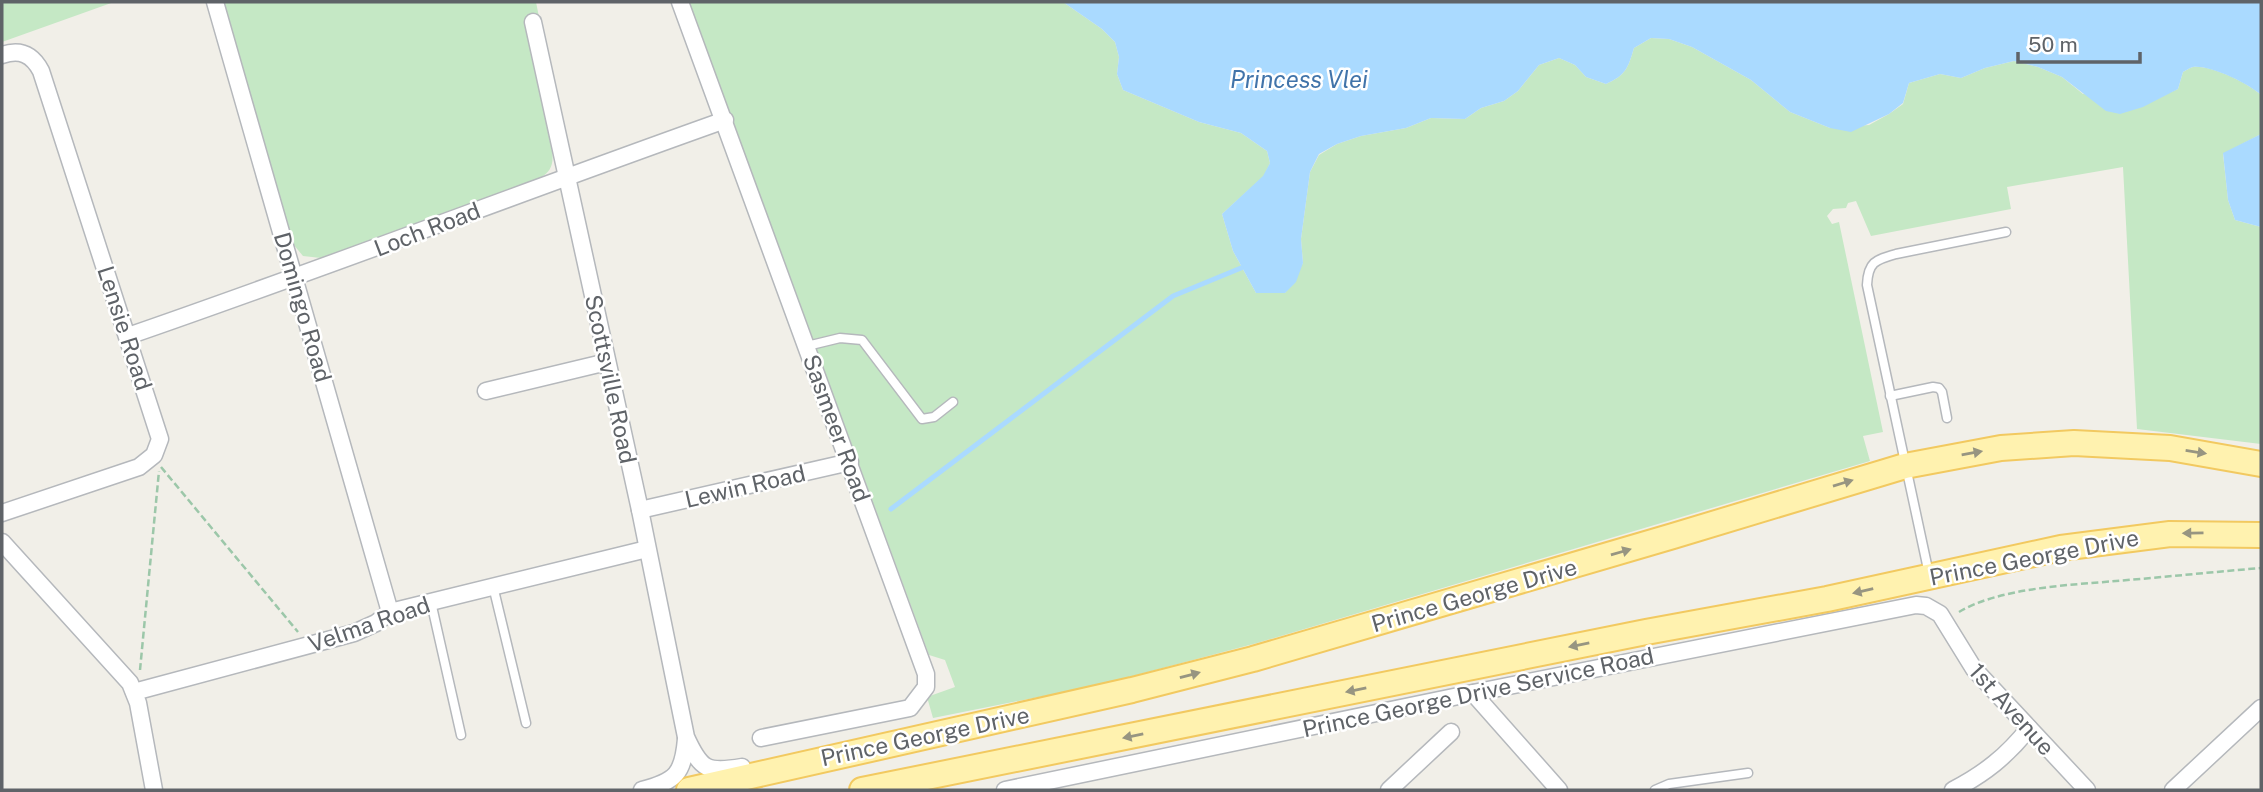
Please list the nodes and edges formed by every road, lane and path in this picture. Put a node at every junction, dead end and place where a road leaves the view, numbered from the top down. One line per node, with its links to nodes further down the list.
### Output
1 (215, 2): 8 (street, Domingo Road)
2 (680, 2): 5 (street, Sasmeer Road)
3 (533, 22): 6 (street, Scottsville Road)
4 (2, 55): 9 (street, Lensie Road)
5 (725, 120): 6 (street, Loch Road); 10 (street, Sasmeer Road)
6 (566, 176): 8 (street, Loch Road); 11 (street, Scottsville Road)
7 (2006, 232): 13 (lane)
8 (295, 278): 9 (street, Loch Road); 28 (street, Domingo Road)
9 (128, 336): 20 (street, Lensie Road)
10 (807, 346): 14 (lane); 16 (street, Sasmeer Road)
11 (607, 362): 12 (street); 19 (street, Scottsville Road)
12 (486, 391)
13 (1890, 396): 15 (lane); 18 (lane)
14 (953, 402)
15 (1947, 418)
16 (850, 463): 19 (street, Lewin Road); 40 (street, Sasmeer Road)
17 (2261, 464): 18 (main road, Prince George Drive, one-way to 17)
18 (1905, 466): 25 (lane); 41 (main road, Prince George Drive, one-way to 18)
19 (640, 510): 23 (street, Scottsville Road)
20 (2, 513)
21 (2261, 535): 25 (main road, Prince George Drive, one-way to 25)
22 (2, 542): 32 (street)
23 (647, 548): 26 (street, Velma Road); 39 (street, Scottsville Road)
24 (2261, 568): 29 (path)
25 (1930, 577): 47 (main road, Prince George Drive, one-way to 47)
26 (493, 586): 27 (street, Velma Road); 35 (lane)
27 (431, 602): 28 (street, Velma Road); 38 (lane)
28 (390, 612): 30 (street, Velma Road)
29 (1951, 617): 33 (street, Prince George Drive Service Road); 36 (street, 1st Avenue)
30 (309, 645): 31 (path); 32 (street, Velma Road)
31 (140, 674)
32 (134, 692): 44 (street)
33 (1473, 692): 43 (street, Prince George Drive Service Road); 50 (street)
34 (2261, 708): 54 (street)
35 (526, 723)
36 (2029, 728): 52 (street); 53 (street, 1st Avenue)
37 (1451, 732): 49 (street)
38 (461, 736)
39 (686, 737): 41 (street, Scottsville Road); 45 (street, Scottsville Road)
40 (761, 738)
41 (839, 755): 46 (main road, Prince George Drive)
42 (1748, 773): 51 (lane)
43 (1034, 787): 48 (street, Prince George Drive Service Road)
44 (155, 790)
45 (642, 790)
46 (689, 790)
47 (862, 790)
48 (1005, 790)
49 (1389, 790)
50 (1559, 790)
51 (1655, 790)
52 (1952, 790)
53 (2087, 790)
54 (2173, 790)

